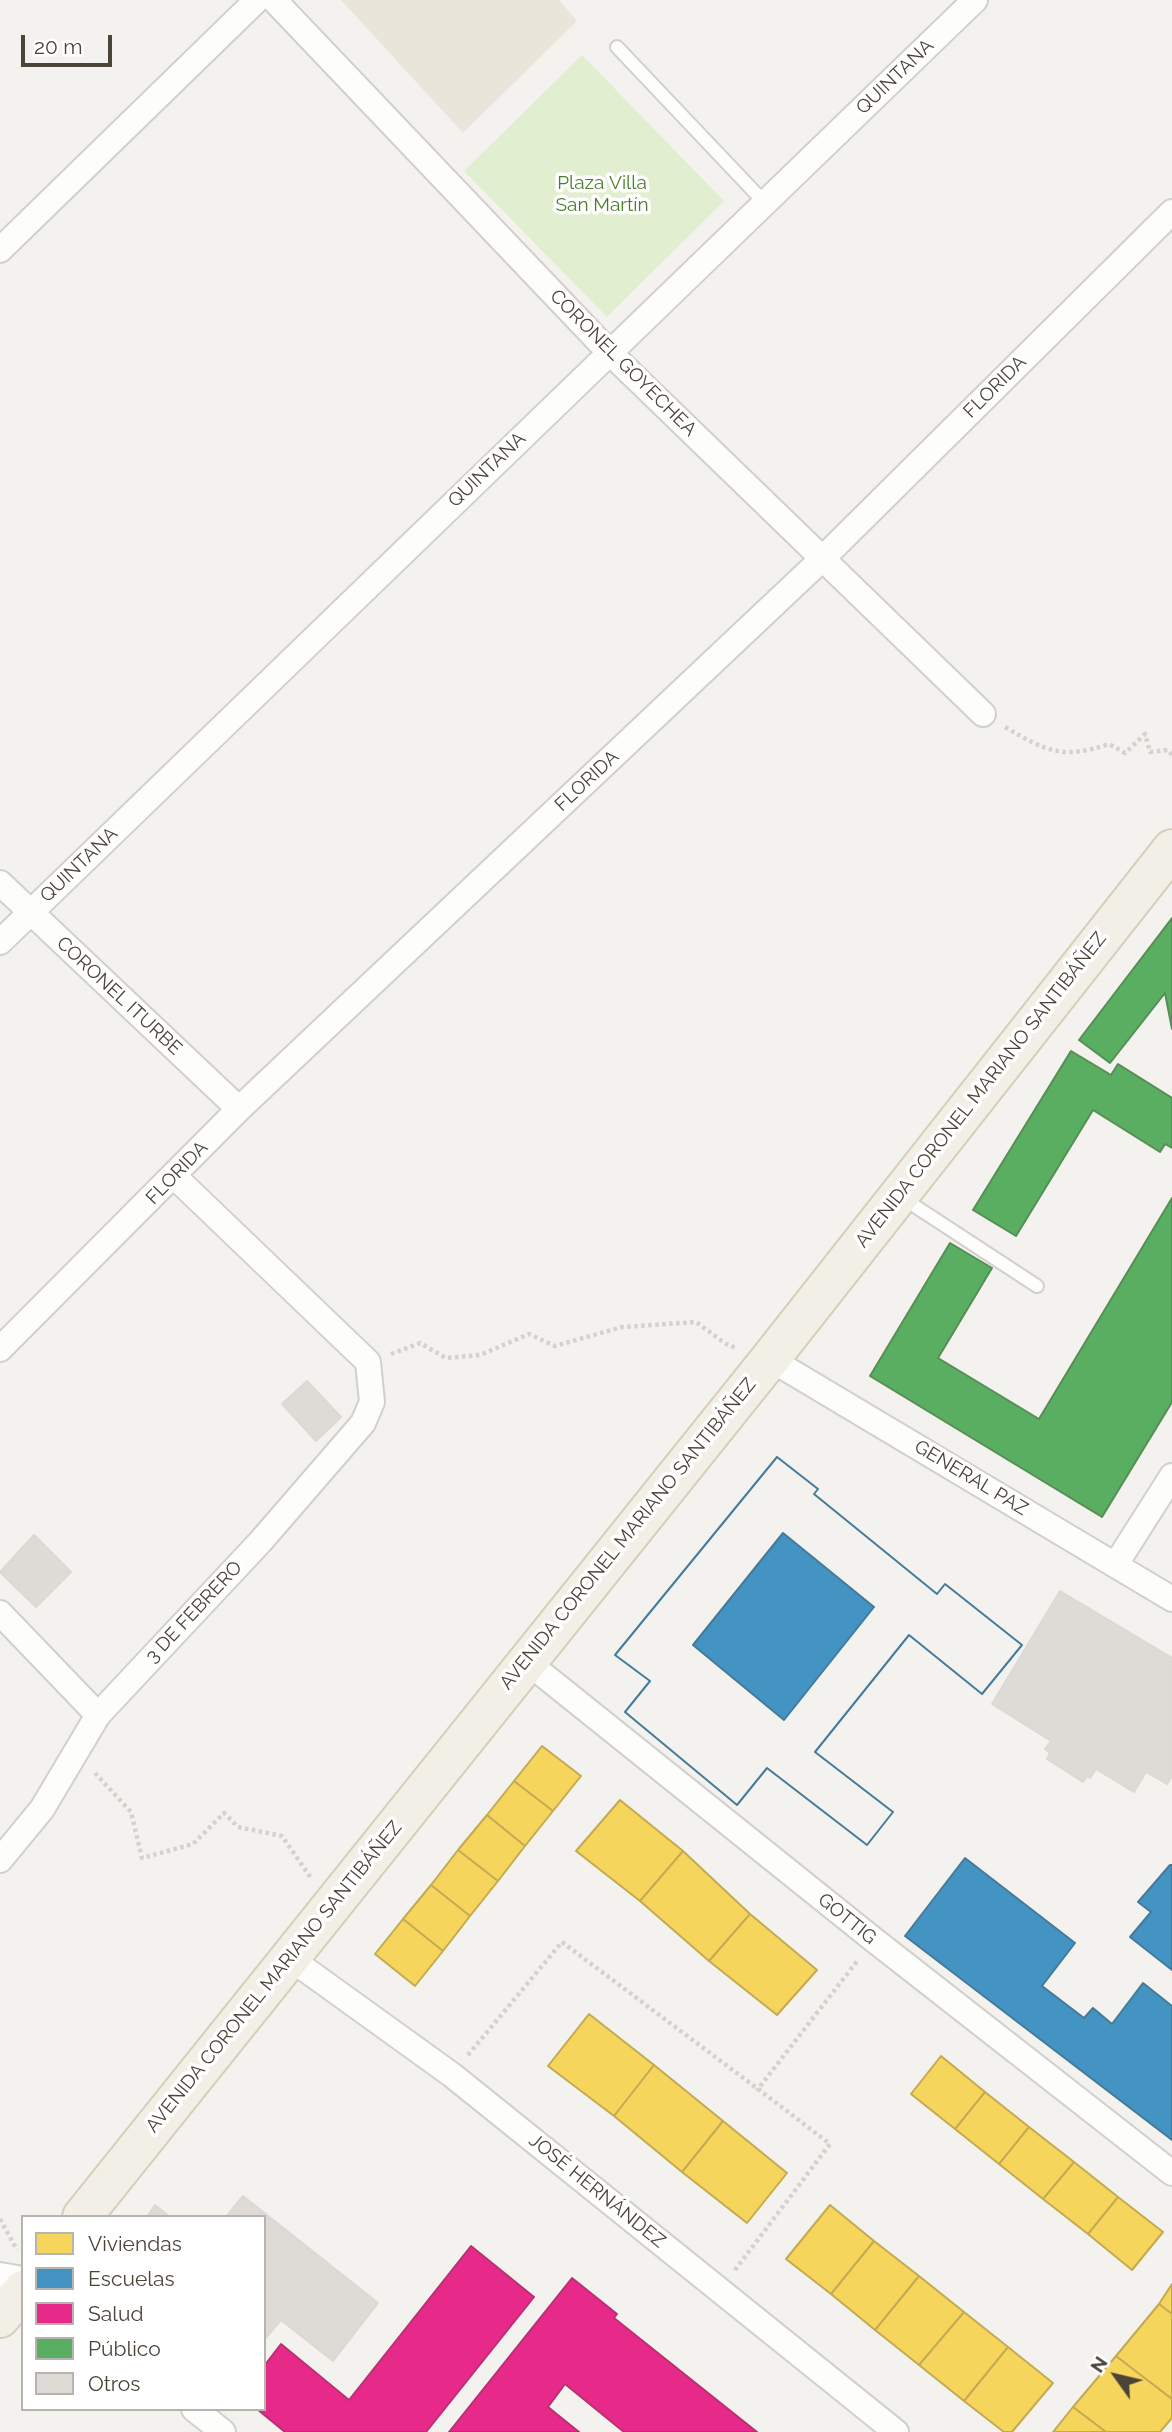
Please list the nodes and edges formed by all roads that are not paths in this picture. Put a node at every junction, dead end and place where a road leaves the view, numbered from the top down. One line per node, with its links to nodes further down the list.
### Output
1 (257, 0): 7 (street)
2 (274, 0): 8 (street, CORONEL GOYECHEA)
3 (975, 0): 5 (street, QUINTANA)
4 (617, 47): 5 (lane)
5 (764, 202): 8 (street, QUINTANA)
6 (1172, 212): 9 (street, FLORIDA)
7 (0, 250)
8 (609, 352): 9 (street, CORONEL GOYECHEA); 13 (street, QUINTANA)
9 (821, 560): 10 (street, CORONEL GOYECHEA); 15 (street, FLORIDA)
10 (983, 714)
11 (1172, 849): 17 (main road, AVENIDA CORONEL MARIANO SANTIBÁÑEZ)
12 (0, 883): 13 (street, CORONEL ITURBE)
13 (31, 912): 14 (street, QUINTANA); 15 (street, CORONEL ITURBE)
14 (0, 942)
15 (239, 1109): 16 (street, FLORIDA)
16 (175, 1177): 19 (street, FLORIDA); 26 (street, 3 DE FEBRERO)
17 (898, 1195): 18 (lane); 20 (main road, AVENIDA CORONEL MARIANO SANTIBÁÑEZ)
18 (1037, 1286)
19 (0, 1349)
20 (770, 1359): 22 (street, GENERAL PAZ); 25 (main road, AVENIDA CORONEL MARIANO SANTIBÁÑEZ)
21 (1172, 1476): 22 (street)
22 (1116, 1564): 23 (street, GENERAL PAZ)
23 (1172, 1599)
24 (0, 1613): 26 (street)
25 (526, 1661): 28 (main road, AVENIDA CORONEL MARIANO SANTIBÁÑEZ); 29 (street, GOTTIG)
26 (98, 1714): 27 (street, 3 DE FEBRERO)
27 (0, 1860)
28 (291, 1959): 30 (main road, AVENIDA CORONEL MARIANO SANTIBÁÑEZ); 37 (street, JOSÉ HERNÁNDEZ)
29 (1172, 2173)
30 (84, 2215)
31 (21, 2272): 34 (main road)
32 (0, 2275): 33 (street)
33 (21, 2279)
34 (0, 2318)
35 (197, 2411): 36 (street)
36 (223, 2432)
37 (896, 2432)

